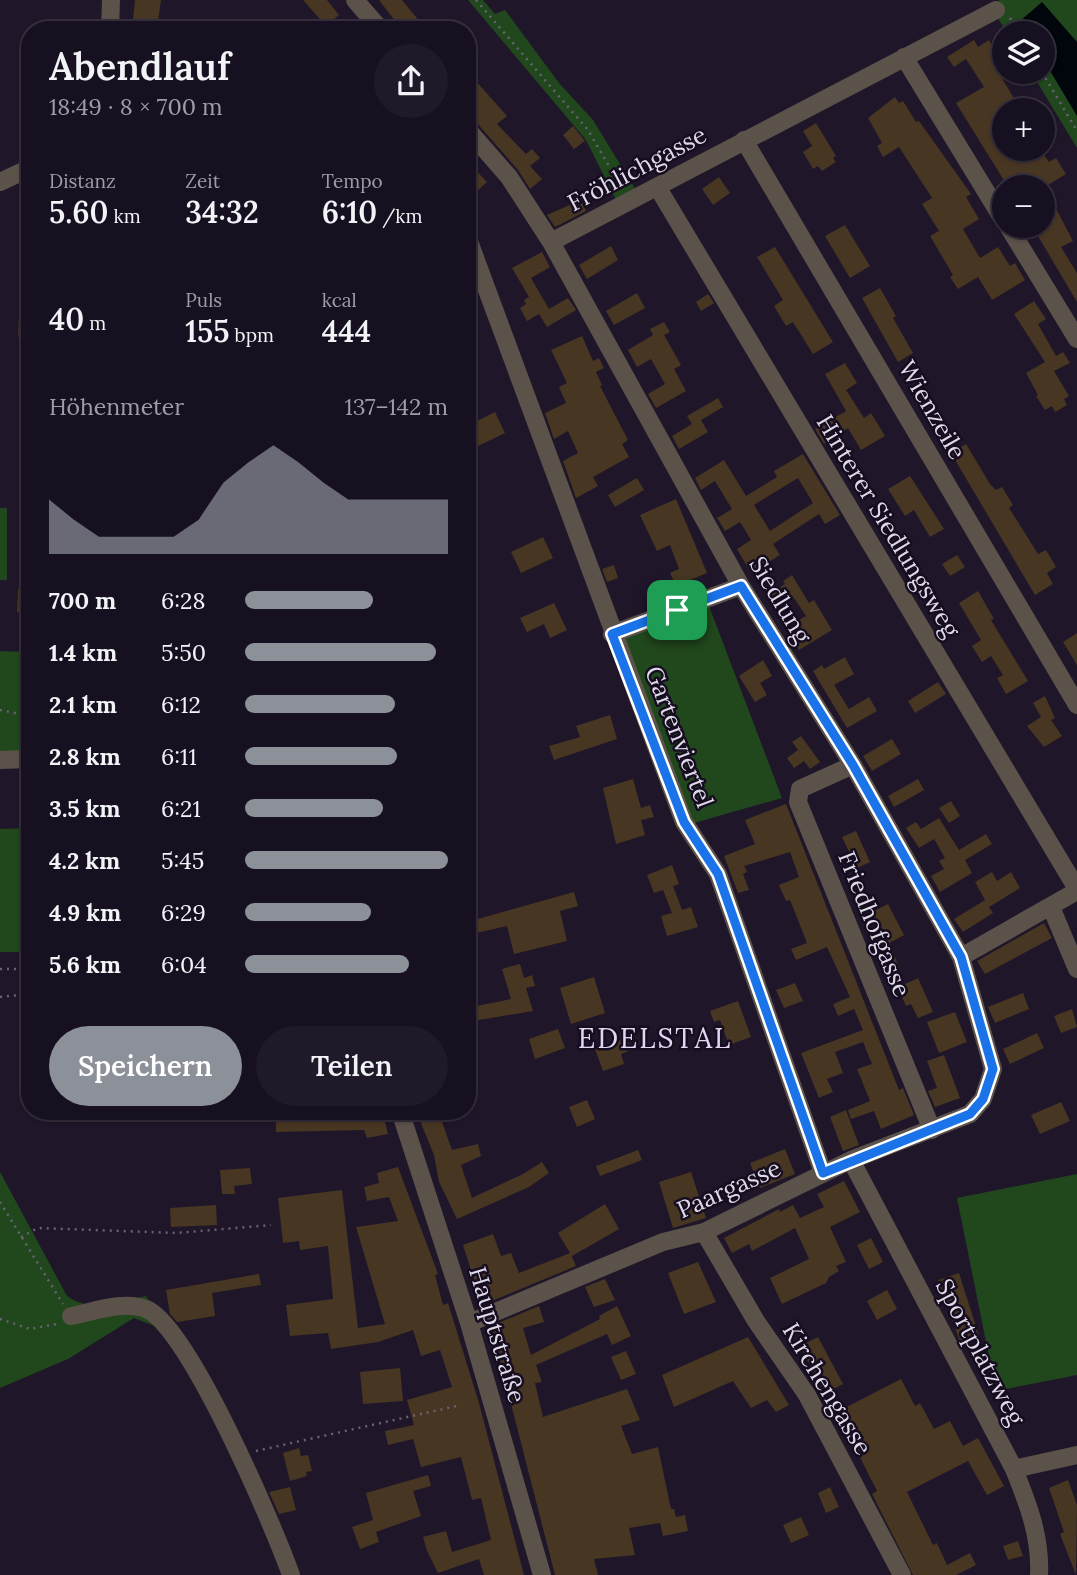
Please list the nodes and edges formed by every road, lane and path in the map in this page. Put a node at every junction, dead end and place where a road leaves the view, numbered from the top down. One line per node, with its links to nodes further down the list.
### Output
1 (111, 0): 5 (street)
2 (355, 0): 6 (street)
3 (475, 0): 17 (path)
4 (1002, 12): 7 (path); 8 (street, Fröhlichgasse)
5 (110, 21)
6 (373, 21)
7 (1009, 21)
8 (904, 57): 12 (street, Fröhlichgasse); 16 (street)
9 (1049, 84): 10 (path)
10 (1077, 131)
11 (476, 139): 19 (street, Siedlung)
12 (744, 140): 15 (street, Fröhlichgasse); 24 (street, Wienzeile)
13 (21, 172): 14 (street)
14 (0, 182)
15 (658, 188): 17 (street, Fröhlichgasse); 30 (street, Hinterer Siedlungsweg)
16 (992, 201)
17 (629, 202): 19 (street, Fröhlichgasse)
18 (1015, 238): 21 (street)
19 (551, 242): 22 (street, Siedlung)
20 (476, 261): 23 (street, Gartenviertel)
21 (1077, 339)
22 (741, 586): 23 (street); 29 (street, Siedlung)
23 (612, 634): 42 (street, Gartenviertel)
24 (1077, 705)
25 (0, 710): 26 (path)
26 (21, 714)
27 (21, 759): 28 (street)
28 (0, 760)
29 (853, 765): 32 (street, Siedlung); 40 (street, Friedhofgasse)
30 (1077, 890): 31 (street)
31 (1051, 907): 32 (street); 35 (street)
32 (961, 957): 38 (street, Siedlung)
33 (0, 969): 34 (path)
34 (21, 969)
35 (1077, 969)
36 (21, 996): 37 (path)
37 (0, 998)
38 (970, 1114): 40 (street, Paargasse)
39 (403, 1120): 49 (street, Hauptstraße)
40 (932, 1130): 41 (street, Paargasse)
41 (851, 1160): 42 (street, Paargasse); 53 (street, Sportplatzweg)
42 (823, 1173): 45 (street, Paargasse)
43 (1, 1205): 46 (path)
44 (271, 1225): 46 (path)
45 (704, 1231): 49 (street, Paargasse); 56 (street, Kirchengasse)
46 (21, 1237): 47 (path)
47 (71, 1316): 48 (path); 51 (street)
48 (0, 1320)
49 (469, 1323): 55 (street, Hauptstraße)
50 (461, 1405): 51 (path)
51 (240, 1454): 54 (street)
52 (1077, 1455): 53 (street)
53 (1014, 1469): 57 (street, Sportplatzweg)
54 (292, 1575)
55 (542, 1575)
56 (902, 1575)
57 (1039, 1575)

